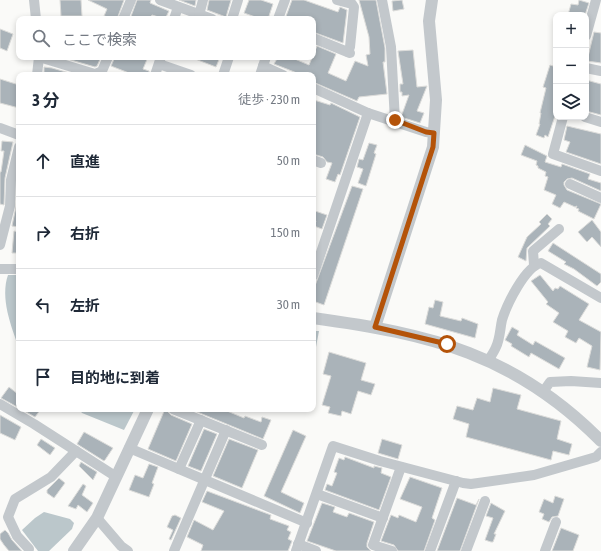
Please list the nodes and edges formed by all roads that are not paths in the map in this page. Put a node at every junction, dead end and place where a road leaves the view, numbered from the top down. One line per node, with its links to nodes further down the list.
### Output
1 (34, 0): 13 (street)
2 (131, 0): 14 (street)
3 (160, 0): 11 (street)
4 (203, 0): 12 (street)
5 (238, 0): 17 (street)
6 (285, 0): 18 (street)
7 (337, 0): 22 (street)
8 (382, 0): 41 (street)
9 (432, 0): 45 (street)
10 (596, 0): 19 (street)
11 (178, 8): 12 (street); 15 (street)
12 (199, 14): 16 (street)
13 (36, 16)
14 (124, 16)
15 (175, 16)
16 (204, 16)
17 (233, 16)
18 (279, 16)
19 (591, 19): 20 (street); 21 (street)
20 (601, 22)
21 (589, 26)
22 (316, 39)
23 (38, 60): 31 (street)
24 (50, 60): 32 (street)
25 (107, 60): 33 (street)
26 (160, 60): 34 (street); 35 (street)
27 (228, 60): 36 (street)
28 (263, 66): 37 (street)
29 (589, 69): 30 (street)
30 (601, 71)
31 (37, 72)
32 (89, 72)
33 (100, 72)
34 (156, 72)
35 (185, 72)
36 (224, 72)
37 (276, 72)
38 (316, 89): 39 (street)
39 (368, 113): 41 (street); 54 (street)
40 (589, 118): 43 (street)
41 (395, 120): 45 (street)
42 (562, 120): 48 (street)
43 (601, 122)
44 (0, 128): 46 (street)
45 (434, 133): 60 (street)
46 (16, 134)
47 (16, 159): 51 (street)
48 (601, 171)
49 (570, 184): 50 (street)
50 (601, 198)
51 (3, 217): 53 (street)
52 (558, 229): 55 (street)
53 (0, 245)
54 (316, 261)
55 (534, 264): 58 (street); 61 (street)
56 (0, 269): 57 (street)
57 (16, 269)
58 (601, 298)
59 (316, 318): 60 (street)
60 (375, 327): 61 (street)
61 (488, 361): 63 (street)
62 (601, 383): 63 (street)
63 (543, 392): 69 (street)
64 (0, 404): 72 (street)
65 (147, 412): 71 (street)
66 (181, 412): 67 (street)
67 (201, 420): 68 (street); 75 (street)
68 (226, 430): 70 (street); 77 (street)
69 (601, 441)
70 (262, 445)
71 (129, 448): 75 (street); 76 (street)
72 (76, 451): 76 (street); 86 (street)
73 (601, 452): 78 (street)
74 (401, 466): 78 (street); 79 (street); 82 (street)
75 (179, 469): 77 (street)
76 (116, 476): 81 (street)
77 (205, 480): 84 (street); 89 (street)
78 (456, 481): 92 (street)
79 (317, 494): 82 (street); 84 (street)
80 (485, 501): 93 (street)
81 (97, 518): 87 (street); 88 (street)
82 (382, 518): 91 (street)
83 (556, 522): 94 (street)
84 (307, 523): 85 (street)
85 (297, 548): 90 (street)
86 (29, 549)
87 (74, 551)
88 (128, 551)
89 (174, 551)
90 (316, 551)
91 (392, 551)
92 (430, 551)
93 (466, 551)
94 (545, 551)

